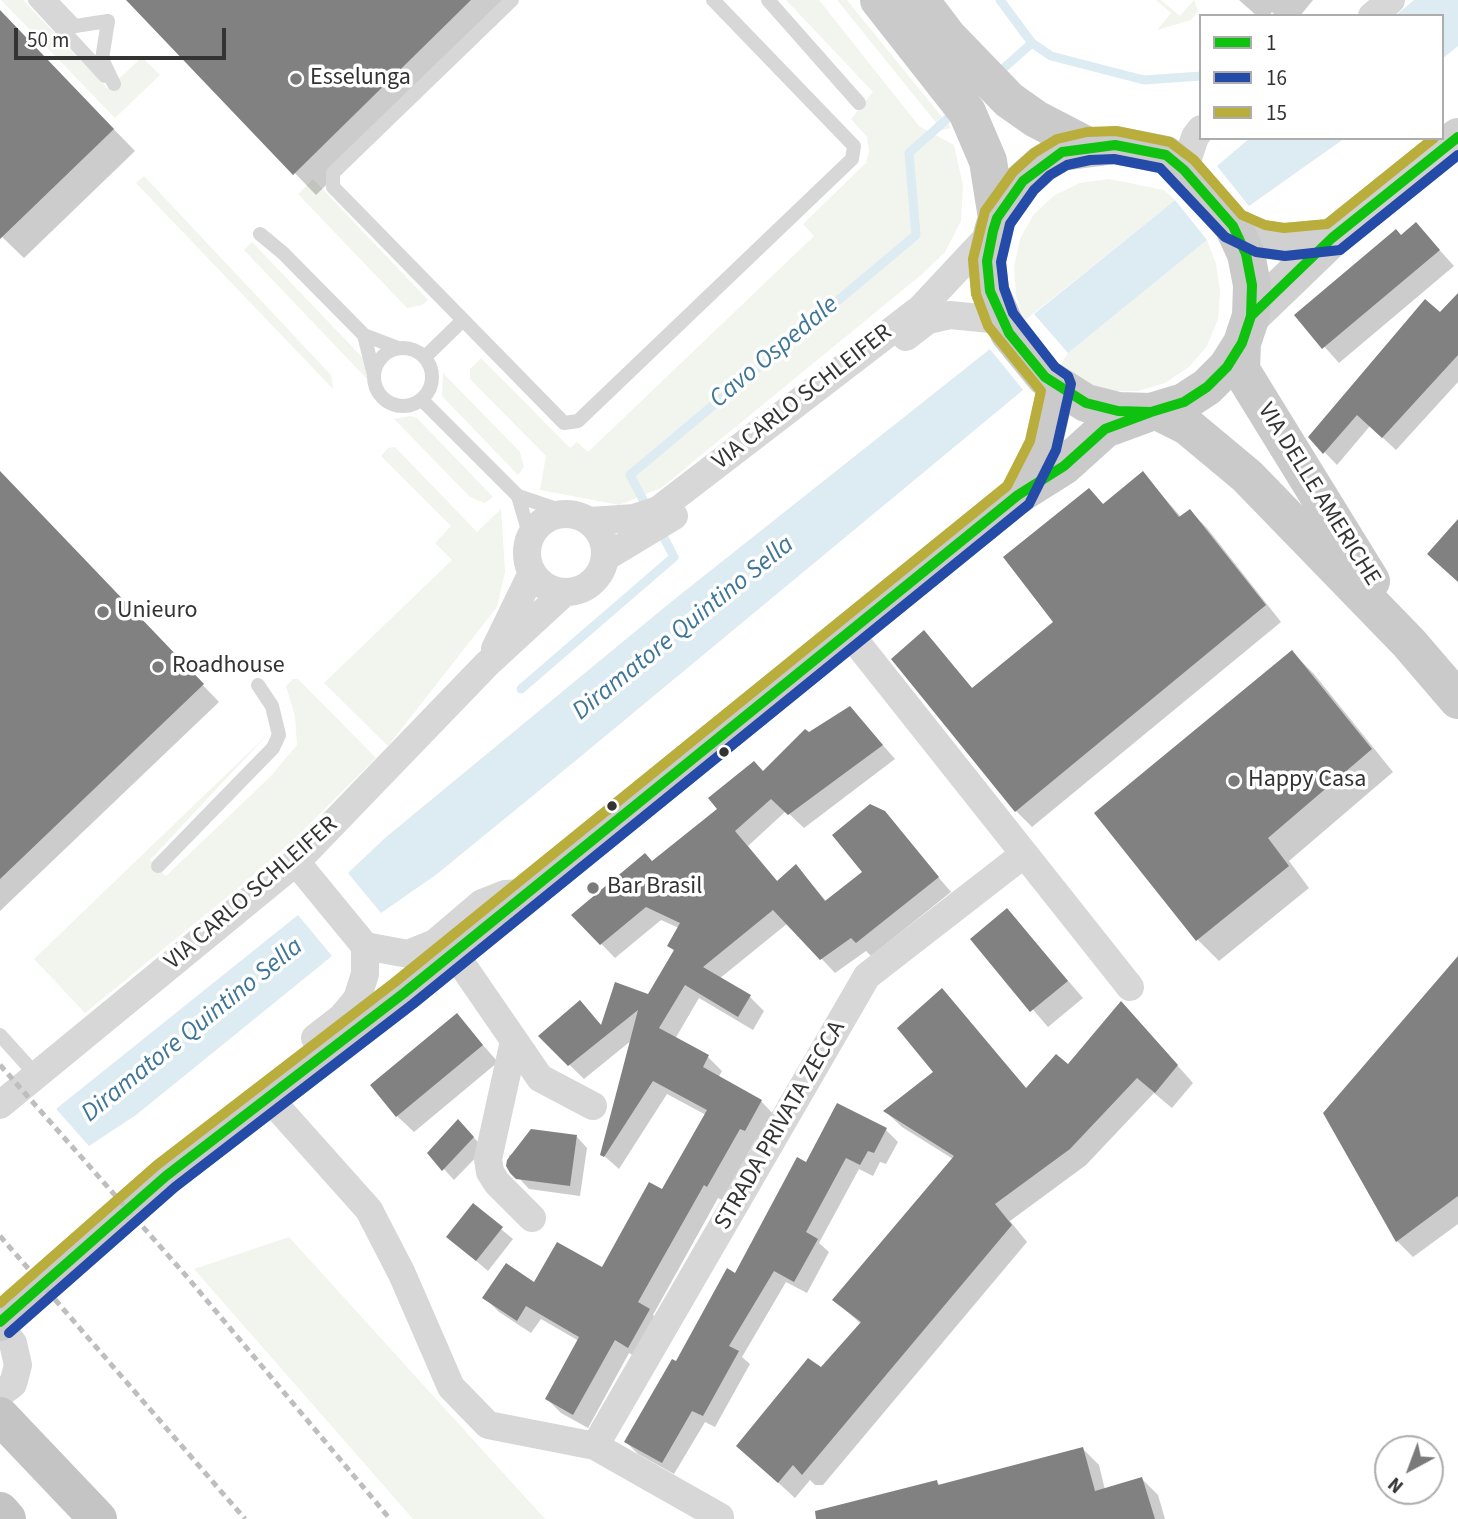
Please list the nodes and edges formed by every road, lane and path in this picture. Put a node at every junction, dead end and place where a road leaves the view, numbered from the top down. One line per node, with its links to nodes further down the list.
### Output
1 (35, 0): 2 (lane)
2 (50, 0)
3 (512, 0): 20 (lane)
4 (713, 0): 20 (lane)
5 (768, 0): 11 (lane)
6 (878, 0): 10 (main road)
7 (920, 0): 10 (main road)
8 (1391, 0): 9 (street)
9 (1374, 14)
10 (976, 94): 14 (main road); 16 (main road)
11 (859, 103)
12 (1199, 132): 15 (street)
13 (1458, 137): 19 (main road)
14 (1088, 146): 15 (main road, VIA DELLE AMERICHE); 16 (main road)
15 (1190, 176): 17 (main road, VIA DELLE AMERICHE)
16 (995, 225): 21 (main road); 33 (street, VIA CARLO SCHLEIFER)
17 (1233, 226): 19 (main road); 22 (main road, VIA DELLE AMERICHE)
18 (260, 234): 23 (lane)
19 (1332, 238): 22 (main road)
20 (463, 320): 25 (lane)
21 (1005, 326): 27 (main road); 33 (street, VIA CARLO SCHLEIFER)
22 (1246, 330): 29 (main road); 39 (main road, VIA DELLE AMERICHE)
23 (364, 335): 24 (lane); 26 (lane)
24 (398, 348): 25 (lane); 26 (lane)
25 (425, 357): 28 (lane)
26 (374, 375): 28 (lane)
27 (1051, 381): 29 (main road); 30 (main road)
28 (422, 400): 31 (lane)
29 (1154, 411): 30 (main road); 39 (main road, VIA DELLE AMERICHE)
30 (1018, 495): 38 (main road)
31 (518, 496): 32 (lane); 34 (lane)
32 (581, 518): 33 (street); 34 (street); 35 (street)
33 (653, 520): 35 (street, VIA CARLO SCHLEIFER)
34 (530, 537): 36 (street)
35 (606, 557): 37 (street)
36 (532, 573): 37 (street); 40 (street)
37 (564, 593): 40 (street)
38 (849, 633): 43 (street); 46 (main road)
39 (1409, 643): 42 (main road, VIA DELLE AMERICHE)
40 (487, 664): 44 (street, VIA CARLO SCHLEIFER)
41 (258, 685): 45 (lane)
42 (1458, 701)
43 (1023, 855): 49 (street); 60 (street, STRADA PRIVATA ZECCA)
44 (296, 862): 47 (street); 52 (street, VIA CARLO SCHLEIFER)
45 (158, 866)
46 (529, 892): 47 (street); 48 (main road)
47 (365, 946): 53 (street)
48 (454, 953): 51 (street); 53 (main road)
49 (1130, 987)
50 (0, 1035): 52 (lane)
51 (514, 1041): 55 (street); 56 (street)
52 (37, 1076): 54 (street, VIA CARLO SCHLEIFER)
53 (278, 1092): 57 (main road); 60 (street)
54 (0, 1105)
55 (593, 1106)
56 (532, 1218)
57 (0, 1322)
58 (0, 1327): 59 (street)
59 (4, 1413): 64 (highway)
60 (595, 1446): 62 (street)
61 (0, 1511): 63 (highway)
62 (720, 1517)
63 (7, 1519)
64 (98, 1519)

